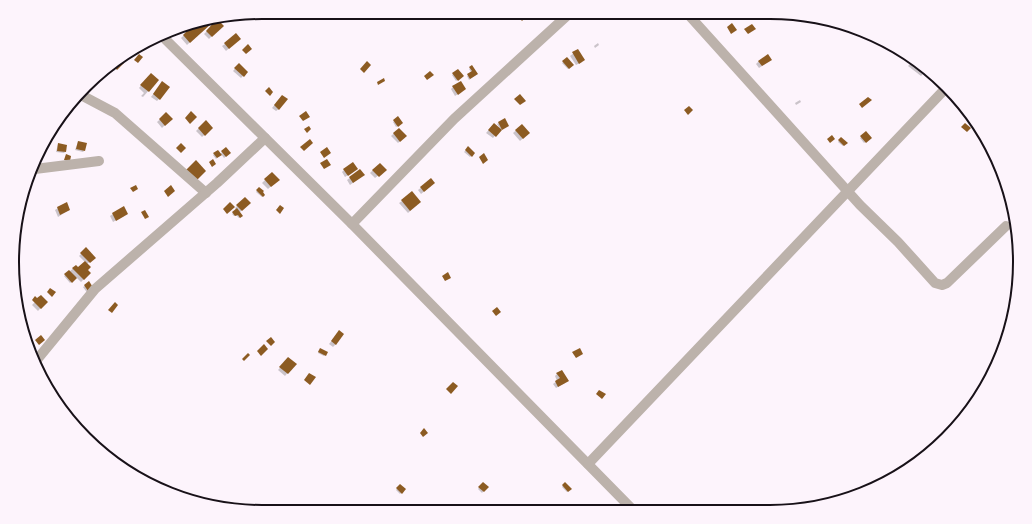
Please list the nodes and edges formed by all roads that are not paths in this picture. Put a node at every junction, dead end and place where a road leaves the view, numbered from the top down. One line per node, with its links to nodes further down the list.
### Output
1 (563, 19): 11 (street)
2 (692, 19): 9 (street)
3 (165, 39): 6 (street)
4 (943, 91): 9 (street)
5 (84, 97): 10 (street)
6 (265, 138): 10 (street); 11 (street)
7 (99, 161): 8 (street)
8 (37, 169)
9 (848, 191): 12 (street); 14 (street)
10 (206, 193): 13 (street)
11 (352, 224): 14 (street)
12 (1006, 226)
13 (38, 358)
14 (588, 464): 15 (street)
15 (628, 505)

